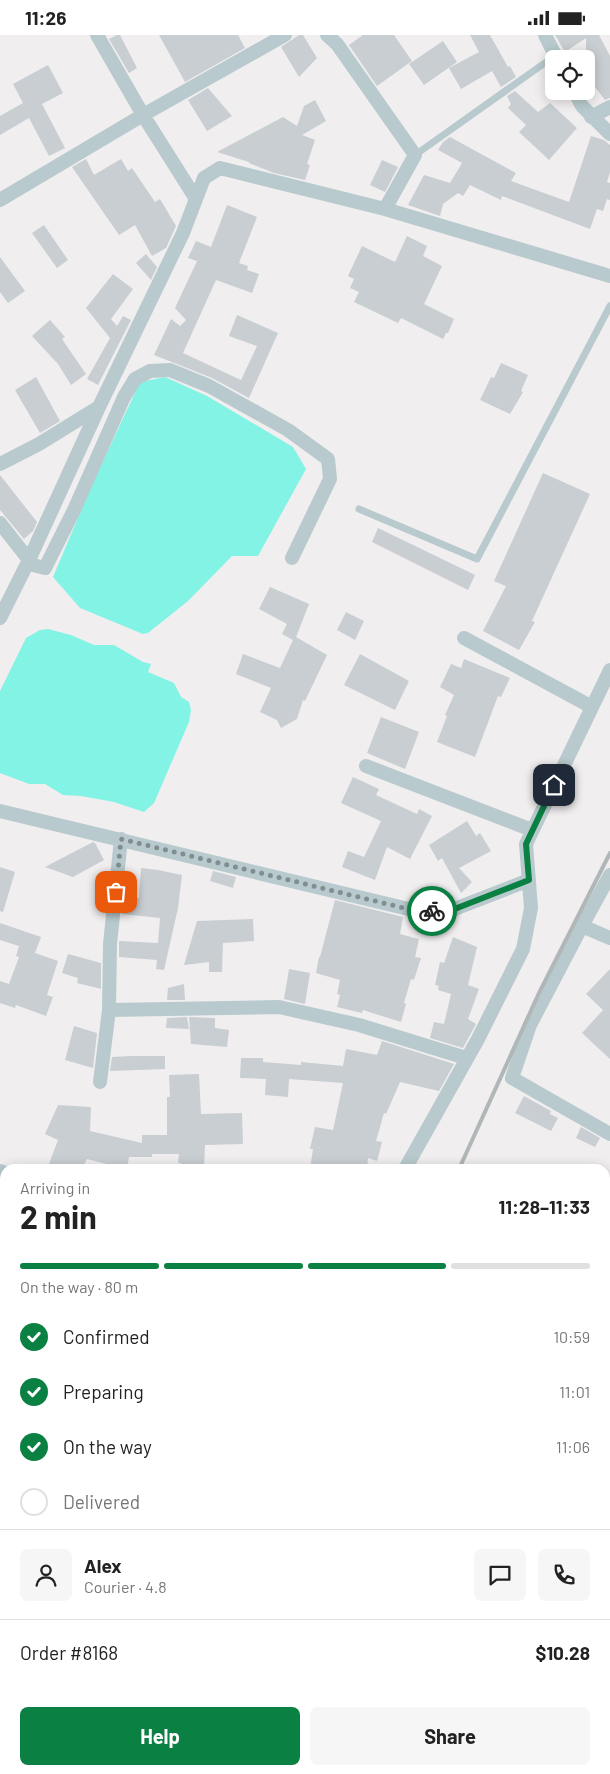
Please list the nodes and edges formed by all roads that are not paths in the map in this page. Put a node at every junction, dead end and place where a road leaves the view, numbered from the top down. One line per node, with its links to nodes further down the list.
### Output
1 (97, 35): 9 (street)
2 (285, 35): 9 (street)
3 (327, 35): 12 (street)
4 (545, 35): 5 (street)
5 (553, 50)
6 (545, 65): 12 (lane)
7 (579, 100): 10 (street)
8 (610, 107): 10 (street)
9 (143, 115): 13 (street); 14 (street)
10 (591, 117): 11 (street)
11 (610, 134)
12 (415, 155): 15 (street)
13 (196, 199): 15 (street); 18 (street)
14 (0, 200)
15 (385, 209): 16 (street)
16 (610, 276)
17 (610, 306): 20 (lane)
18 (98, 407): 19 (street); 23 (street)
19 (0, 464)
20 (359, 509)
21 (0, 523): 23 (street)
22 (292, 558): 23 (street)
23 (29, 560): 24 (street)
24 (0, 619)
25 (464, 638): 27 (street)
26 (610, 670): 27 (street)
27 (592, 707): 30 (street)
28 (366, 766): 30 (street)
29 (0, 811): 31 (street)
30 (532, 830): 33 (street)
31 (121, 839): 33 (street); 36 (street)
32 (610, 875): 34 (street)
33 (529, 880): 37 (street)
34 (582, 926): 35 (street); 39 (street)
35 (610, 938)
36 (109, 1010): 37 (street); 38 (street)
37 (466, 1057): 40 (street)
38 (100, 1082)
39 (610, 1134)
40 (408, 1164)

